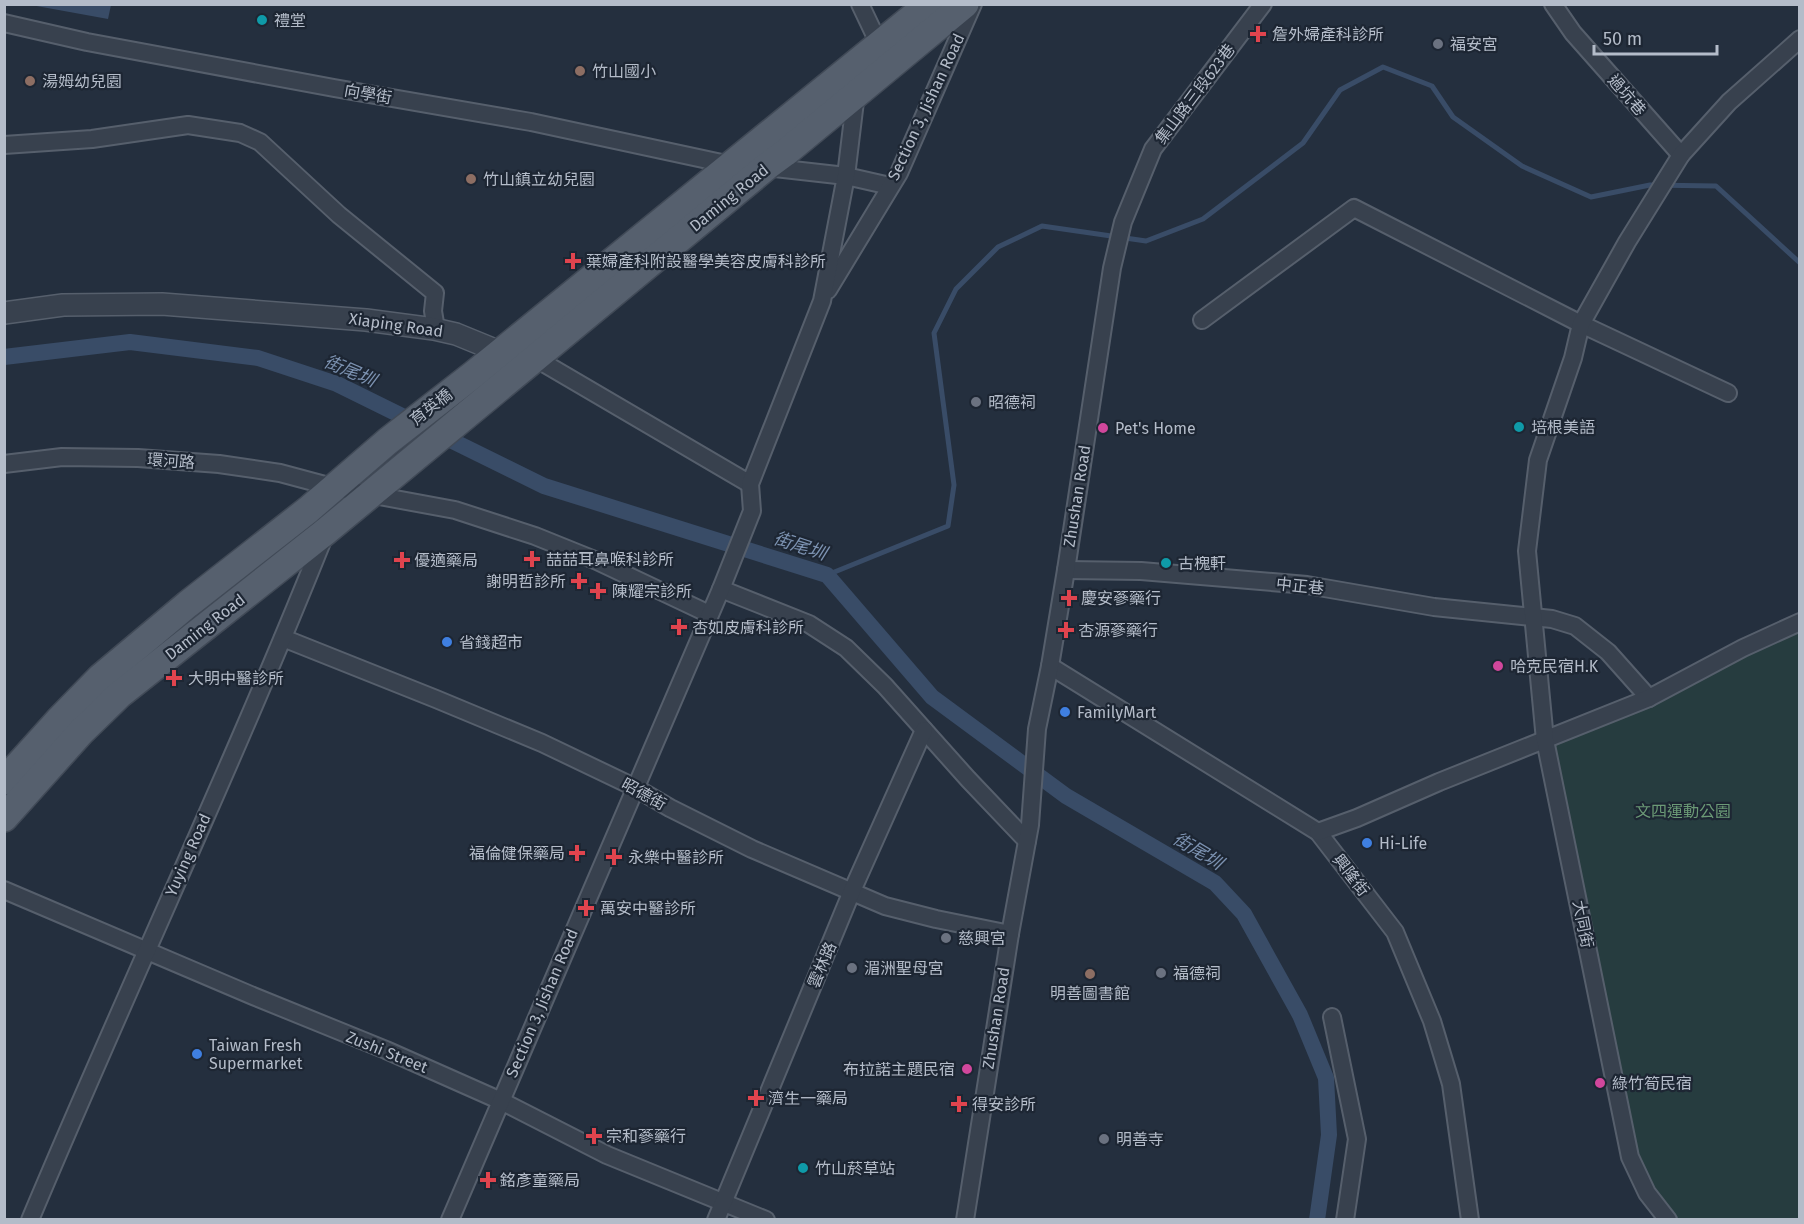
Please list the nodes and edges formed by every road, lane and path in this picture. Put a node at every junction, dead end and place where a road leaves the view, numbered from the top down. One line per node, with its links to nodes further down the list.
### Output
1 (860, 4): 9 (street)
2 (929, 4): 9 (main road, Daming Road)
3 (965, 4): 10 (main road, Daming Road)
4 (973, 4): 16 (street, Section 3, Jishan Road)
5 (1263, 4): 17 (street, 集山路三段623巷)
6 (1553, 4): 12 (street, 過坑巷)
7 (4, 23): 13 (street, 向學街)
8 (1800, 39): 12 (street)
9 (879, 44): 10 (street, Section 3, Jishan Road); 13 (main road, Daming Road)
10 (856, 93): 14 (main road, Daming Road); 15 (street, Section 3, Jishan Road)
11 (4, 145): 22 (street)
12 (1681, 155): 21 (street)
13 (731, 165): 23 (main road, Daming Road)
14 (766, 167): 15 (street); 24 (main road, Daming Road)
15 (846, 176): 16 (street); 18 (street, Section 3, Jishan Road)
16 (890, 186): 18 (street, Section 3, Jishan Road)
17 (1114, 263): 35 (street, Zhushan Road)
18 (822, 301): 31 (street, Section 3, Jishan Road)
19 (4, 313): 22 (street, Xiaping Road)
20 (1202, 320): 21 (street)
21 (1581, 324): 27 (street); 38 (street)
22 (436, 329): 23 (street, Xiaping Road)
23 (500, 352): 24 (street, Xiaping Road); 25 (main road, Daming Road)
24 (535, 358): 26 (main road, Daming Road); 31 (street, Xiaping Road)
25 (474, 374): 28 (main road, 育英橋)
26 (494, 393): 29 (main road, 育英橋)
27 (1728, 393)
28 (388, 441): 32 (main road, Daming Road)
29 (420, 452): 33 (main road, Daming Road)
30 (4, 464): 32 (street, 環河路)
31 (750, 484): 36 (street, Section 3, Jishan Road)
32 (336, 488): 33 (street, 環河路); 34 (street, Yuying Road); 45 (main road, Daming Road)
33 (372, 494): 34 (main road, Daming Road); 37 (street, 環河路)
34 (326, 532): 40 (street, Yuying Road); 47 (main road, Daming Road)
35 (1066, 570): 38 (street, 中正巷); 41 (street, Zhushan Road)
36 (721, 589): 37 (street, Section 3, Jishan Road); 43 (street)
37 (709, 614): 46 (street, Section 3, Jishan Road)
38 (1532, 616): 42 (street, 中正巷); 44 (street, 大同街)
39 (1800, 622): 42 (street)
40 (283, 638): 46 (street, 昭德街); 53 (street, Yuying Road)
41 (1050, 666): 48 (street, 興隆街); 49 (street, Zhushan Road)
42 (1649, 698): 44 (street)
43 (924, 730): 49 (street); 51 (street, 雲林路)
44 (1545, 740): 48 (street); 64 (street, 大同街)
45 (4, 781)
46 (634, 788): 51 (street, 昭德街); 55 (street, Section 3, Jishan Road)
47 (4, 818)
48 (1318, 832): 63 (street, 興隆街)
49 (1027, 841): 52 (street, Zhushan Road)
50 (4, 890): 53 (street, Zushi Street)
51 (852, 891): 52 (street, 昭德街); 56 (street, 雲林路)
52 (1010, 934): 61 (street, Zhushan Road)
53 (147, 950): 55 (street, Zushi Street); 57 (street, Yuying Road)
54 (1332, 1017): 62 (street)
55 (501, 1101): 56 (street, Zushi Street); 58 (street, Section 3, Jishan Road)
56 (724, 1202): 59 (street, 雲林路); 60 (street, Zushi Street)
57 (30, 1220)
58 (450, 1220)
59 (716, 1220)
60 (766, 1220)
61 (965, 1220)
62 (1345, 1220)
63 (1470, 1220)
64 (1668, 1220)

